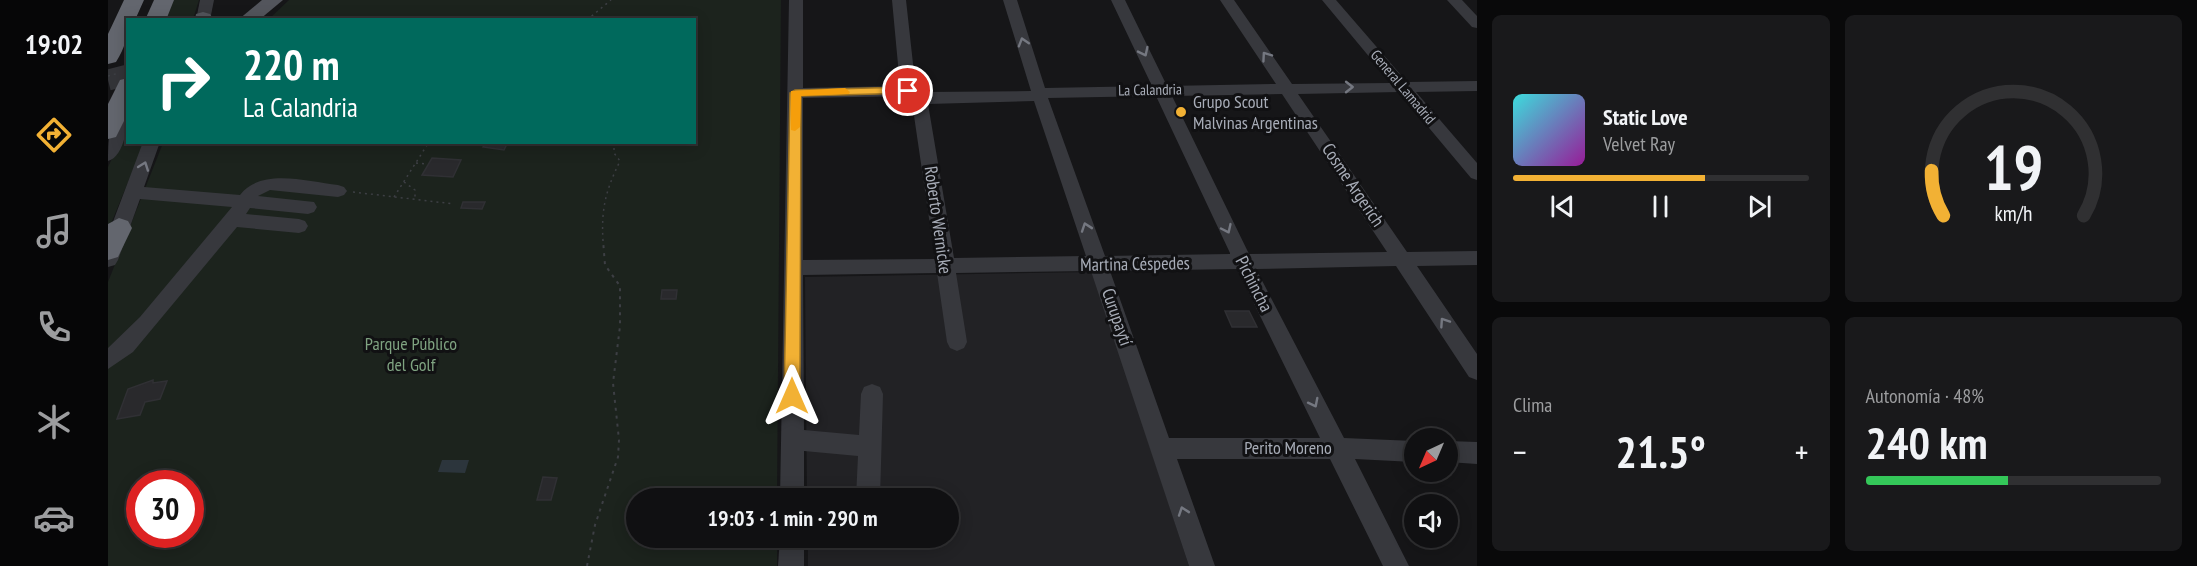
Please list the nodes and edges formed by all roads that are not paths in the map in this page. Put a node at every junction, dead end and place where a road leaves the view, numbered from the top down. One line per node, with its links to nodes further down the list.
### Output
1 (134, 0): 14 (highway)
2 (164, 0): 12 (highway)
3 (274, 0): 11 (main road)
4 (796, 0): 20 (street)
5 (899, 0): 22 (street, Roberto Wernicke)
6 (1010, 0): 21 (street, Curupaytí, one-way to 6)
7 (1118, 0): 19 (street, Pichincha, one-way to 19)
8 (1227, 0): 17 (street, Cosme Argerich, one-way to 8)
9 (1329, 0): 16 (street, General Lamadrid)
10 (1454, 0): 13 (street)
11 (251, 13)
12 (156, 18)
13 (1477, 24)
14 (108, 57)
15 (1477, 86): 16 (street, La Calandria)
16 (1403, 87): 17 (street, La Calandria, one-way to 16); 27 (street, General Lamadrid)
17 (1288, 88): 19 (street, La Calandria); 37 (street, Cosme Argerich)
18 (126, 89): 24 (highway)
19 (1163, 90): 21 (street, La Calandria); 38 (street, Pichincha, one-way to 38)
20 (795, 93): 22 (street, La Calandria); 40 (street)
21 (1039, 94): 22 (street, La Calandria); 39 (street, Curupaytí, one-way to 21)
22 (915, 95): 41 (street, Roberto Wernicke)
23 (126, 111): 26 (street)
24 (108, 131)
25 (151, 144): 29 (street, one-way to 25)
26 (108, 155)
27 (1477, 174)
28 (338, 190): 30 (street)
29 (134, 192): 30 (street); 34 (street)
30 (244, 202): 31 (street); 32 (street)
31 (308, 207)
32 (232, 220): 33 (street); 43 (street)
33 (298, 225)
34 (114, 239): 36 (street)
35 (1477, 258): 37 (street, Martina Céspedes)
36 (108, 260)
37 (1402, 260): 38 (street, Martina Céspedes); 44 (street, Cosme Argerich, one-way to 37)
38 (1243, 262): 39 (street, Martina Céspedes); 48 (street, Pichincha, one-way to 48)
39 (1099, 264): 41 (street, Martina Céspedes); 49 (street, Curupaytí)
40 (792, 268): 41 (street, Martina Céspedes); 46 (street)
41 (944, 268): 42 (street, Roberto Wernicke)
42 (957, 342)
43 (108, 360)
44 (1477, 371)
45 (872, 394): 47 (street)
46 (792, 439): 47 (street); 53 (street)
47 (870, 447): 54 (street)
48 (1336, 448): 49 (street, Perito Moreno); 50 (street, Perito Moreno); 58 (street, Pichincha)
49 (1162, 449): 57 (street, Curupaytí, one-way to 49)
50 (1404, 451)
51 (1458, 452): 52 (street)
52 (1477, 453)
53 (792, 488)
54 (868, 488)
55 (792, 548): 56 (street)
56 (791, 566)
57 (1202, 566)
58 (1396, 566)

